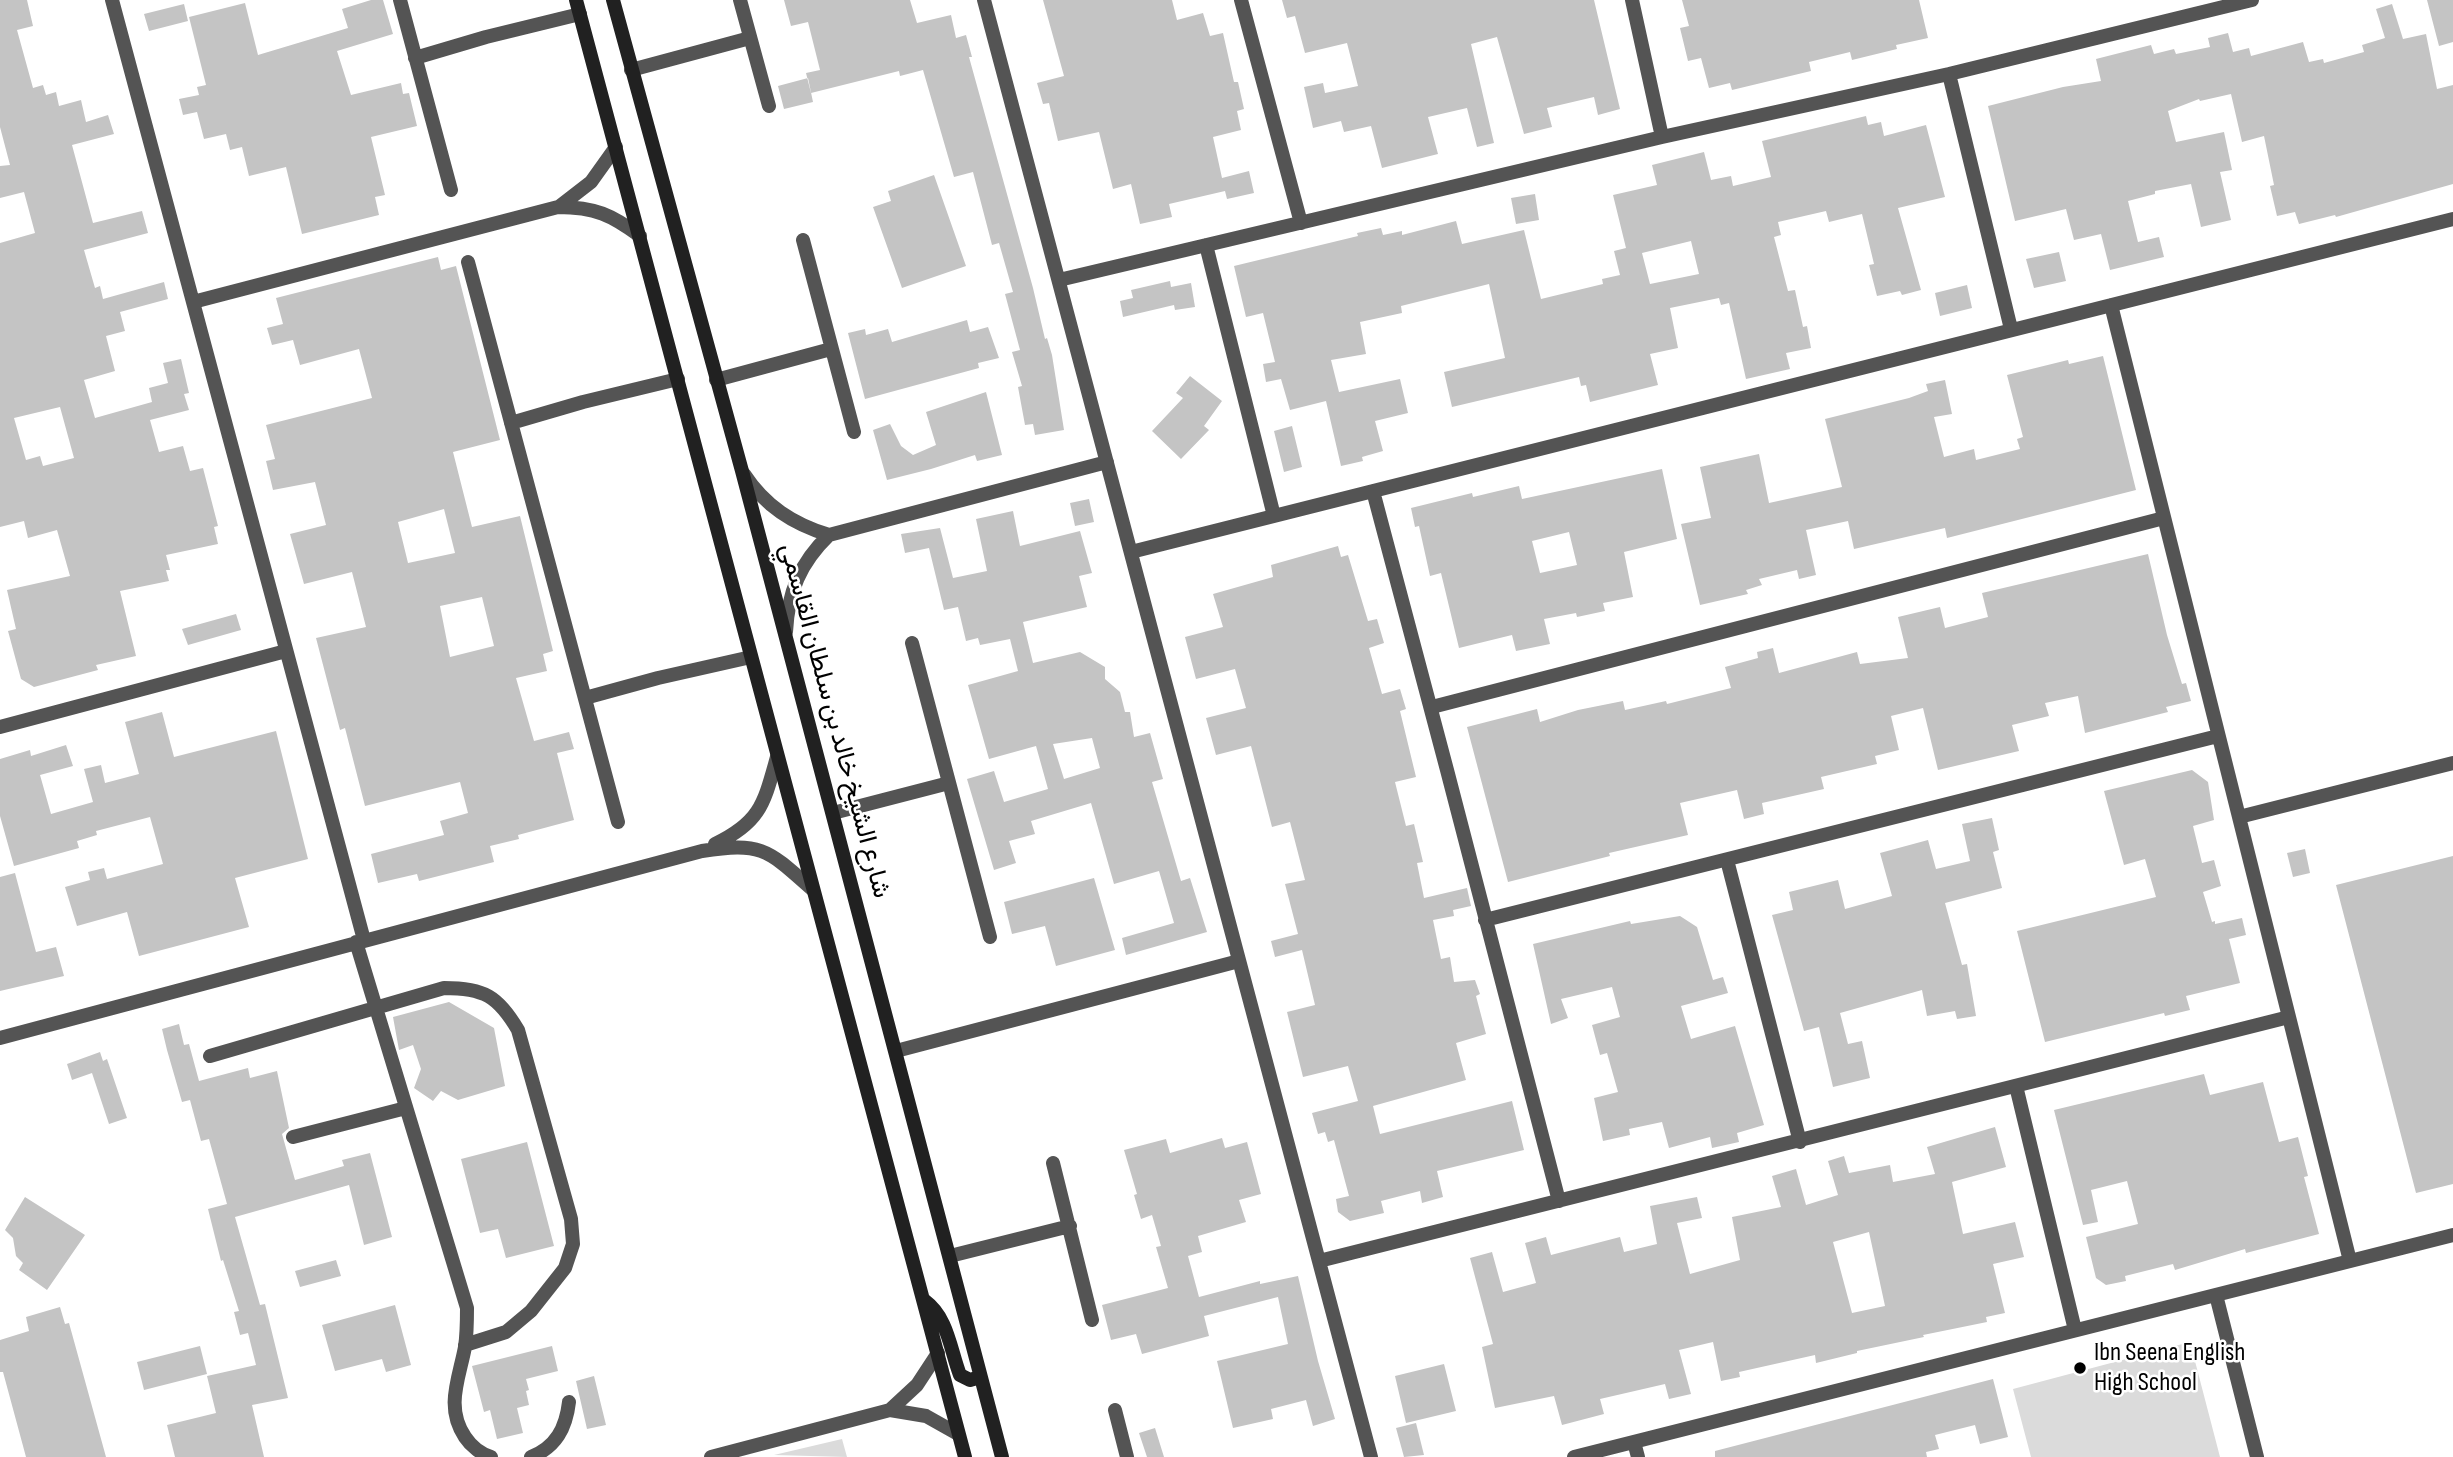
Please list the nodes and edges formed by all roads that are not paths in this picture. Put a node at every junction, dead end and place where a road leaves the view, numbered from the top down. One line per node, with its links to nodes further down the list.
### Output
1 (112, 0): 26 (street)
2 (400, 0): 11 (street)
3 (612, 0): 12 (main road, شارع الشيخ خالد بن سلطان القاسمي)
4 (740, 0): 10 (street)
5 (984, 0): 25 (street)
6 (1241, 0): 20 (street)
7 (1632, 0): 15 (street)
8 (2252, 0): 13 (street)
9 (578, 7): 11 (street); 16 (main road)
10 (750, 37): 12 (street); 14 (street)
11 (415, 58): 17 (street)
12 (631, 70): 31 (main road, شارع الشيخ خالد بن سلطان القاسمي)
13 (1949, 74): 15 (street); 28 (street)
14 (769, 106)
15 (1662, 137): 20 (street)
16 (616, 147): 18 (street); 21 (main road)
17 (451, 190)
18 (558, 207): 21 (street); 26 (street)
19 (2453, 219): 27 (street)
20 (1301, 223): 23 (street)
21 (640, 236): 30 (main road)
22 (803, 240): 29 (street)
23 (1206, 245): 25 (street); 37 (street)
24 (468, 262): 32 (street)
25 (1059, 280): 34 (street)
26 (193, 302): 43 (street)
27 (2111, 305): 28 (street); 38 (street)
28 (2011, 329): 36 (street)
29 (831, 349): 31 (street); 33 (street)
30 (678, 379): 32 (street); 44 (main road)
31 (716, 380): 35 (main road, شارع الشيخ خالد بن سلطان القاسمي)
32 (512, 423): 45 (street)
33 (853, 432)
34 (1107, 462): 39 (street); 40 (street)
35 (742, 471): 39 (street); 41 (main road, شارع الشيخ خالد بن سلطان القاسمي)
36 (1373, 491): 37 (street); 46 (street)
37 (1274, 516): 40 (street)
38 (2164, 519): 46 (street); 48 (street)
39 (829, 535): 41 (street)
40 (1131, 552): 61 (street)
41 (786, 634): 52 (main road, شارع الشيخ خالد بن سلطان القاسمي)
42 (912, 643): 51 (street)
43 (286, 651): 47 (street); 60 (street)
44 (751, 657): 45 (street); 49 (main road)
45 (585, 698): 54 (street)
46 (1432, 706): 58 (street)
47 (1, 722)
48 (2218, 736): 53 (street); 56 (street)
49 (777, 757): 55 (street); 57 (main road)
50 (2453, 764): 53 (street)
51 (949, 783): 52 (street); 59 (street)
52 (833, 813): 65 (main road, شارع الشيخ خالد بن سلطان القاسمي)
53 (2239, 817): 63 (street)
54 (618, 822)
55 (702, 851): 57 (street); 60 (street)
56 (1727, 860): 58 (street); 70 (street)
57 (812, 889): 79 (main road)
58 (1485, 920): 72 (street)
59 (990, 937)
60 (360, 941): 62 (street); 64 (street)
61 (1239, 961): 65 (street); 76 (street)
62 (374, 1007): 66 (street); 68 (street); 82 (street)
63 (2289, 1017): 67 (street); 77 (street)
64 (0, 1038)
65 (896, 1051): 75 (main road, شارع الشيخ خالد بن سلطان القاسمي)
66 (210, 1056)
67 (2016, 1086): 70 (street); 81 (street)
68 (406, 1108): 69 (street); 82 (street)
69 (293, 1137)
70 (1800, 1142): 72 (street)
71 (1053, 1163): 73 (street)
72 (1559, 1201): 76 (street)
73 (1070, 1226): 75 (street); 80 (street)
74 (2453, 1235): 77 (street)
75 (950, 1256): 84 (main road, شارع الشيخ خالد بن سلطان القاسمي)
76 (1319, 1261): 96 (street)
77 (2350, 1261): 78 (street)
78 (2216, 1295): 81 (street); 99 (street)
79 (924, 1300): 83 (main road); 84 (main road)
80 (1092, 1320)
81 (2075, 1330): 89 (street)
82 (465, 1345): 90 (street)
83 (937, 1353): 86 (street); 88 (main road)
84 (980, 1377): 94 (main road, شارع الشيخ خالد بن سلطان القاسمي)
85 (569, 1402): 91 (street)
86 (890, 1410): 88 (street); 92 (street)
87 (1115, 1410): 95 (street)
88 (958, 1434): 93 (main road)
89 (1634, 1442): 97 (street); 98 (street)
90 (491, 1457)
91 (531, 1457)
92 (711, 1457)
93 (965, 1457)
94 (1002, 1457)
95 (1127, 1457)
96 (1371, 1457)
97 (1574, 1457)
98 (1638, 1457)
99 (2257, 1457)

